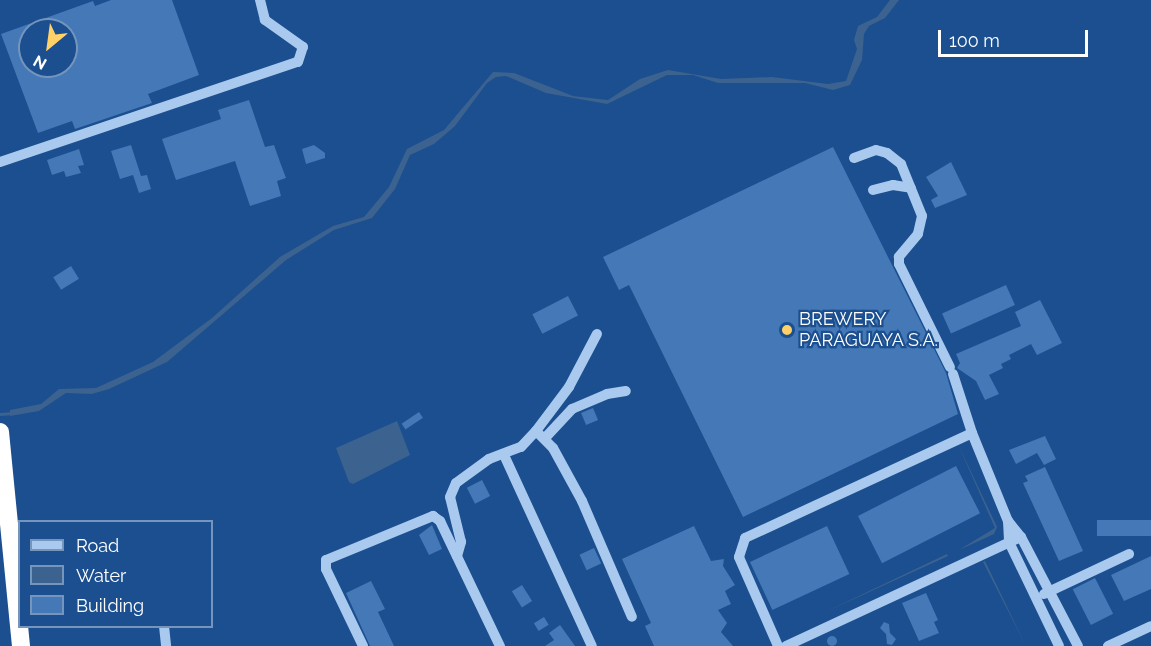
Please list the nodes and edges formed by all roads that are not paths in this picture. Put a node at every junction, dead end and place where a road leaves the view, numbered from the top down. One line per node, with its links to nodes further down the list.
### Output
1 (261, 0): 3 (lane)
2 (854, 158): 4 (lane)
3 (0, 162)
4 (911, 188): 5 (lane); 9 (lane)
5 (873, 190)
6 (597, 334): 10 (lane)
7 (626, 391): 10 (lane)
8 (0, 433): 19 (highway)
9 (972, 433): 12 (lane); 29 (lane)
10 (541, 435): 11 (lane); 20 (lane)
11 (504, 455): 16 (lane); 28 (lane)
12 (1008, 521): 13 (lane); 14 (lane)
13 (1021, 537): 14 (lane); 17 (lane)
14 (1009, 542): 18 (lane); 30 (lane)
15 (1129, 554): 17 (lane)
16 (457, 556): 26 (lane); 27 (lane)
17 (1050, 591): 18 (lane); 32 (lane)
18 (1036, 598): 31 (lane)
19 (18, 616)
20 (632, 617)
21 (1151, 626): 33 (lane)
22 (19, 628): 24 (highway)
23 (164, 628): 25 (lane)
24 (21, 646)
25 (166, 646)
26 (363, 646)
27 (500, 646)
28 (592, 646)
29 (778, 646)
30 (786, 646)
31 (1059, 646)
32 (1078, 646)
33 (1108, 646)

